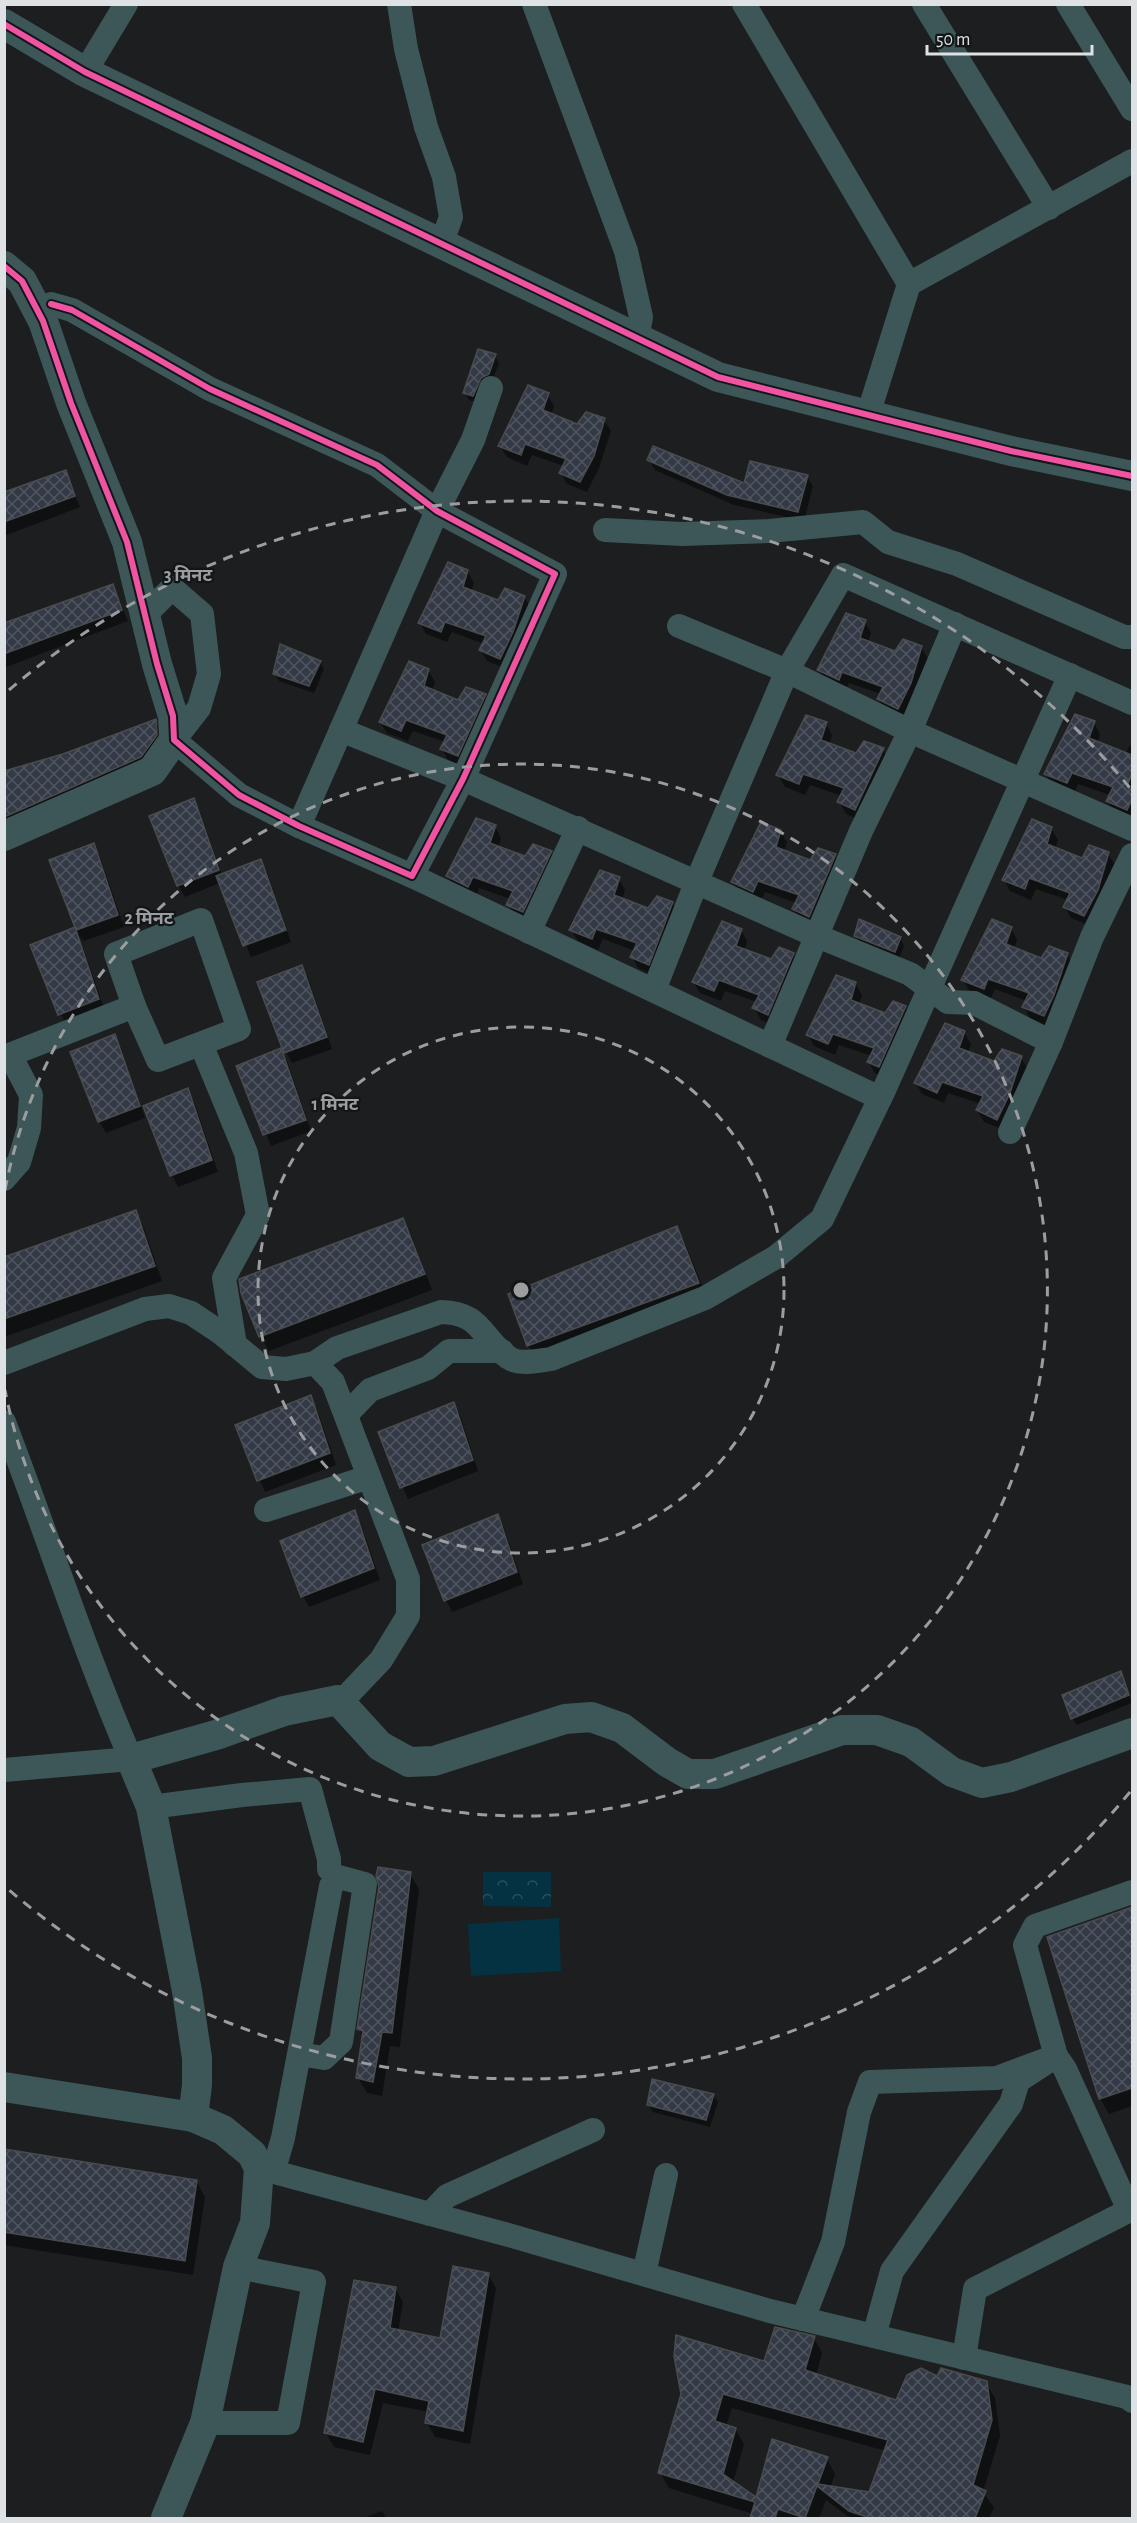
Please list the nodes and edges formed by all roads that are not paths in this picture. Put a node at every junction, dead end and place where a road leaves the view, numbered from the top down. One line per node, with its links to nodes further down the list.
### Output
1 (126, 4): 8 (street)
2 (399, 4): 12 (street)
3 (534, 4): 16 (street)
4 (744, 4): 14 (street)
5 (924, 4): 11 (street)
6 (1068, 4): 9 (street)
7 (4, 24): 8 (street)
8 (85, 72): 12 (street)
9 (1132, 109)
10 (1132, 161): 11 (street)
11 (1049, 208): 14 (street)
12 (441, 244): 16 (street)
13 (4, 266): 22 (street)
14 (909, 284): 18 (street)
15 (51, 304): 20 (street)
16 (637, 339): 18 (street)
17 (490, 388): 20 (street)
18 (868, 415): 19 (street)
19 (1132, 476)
20 (437, 511): 31 (street); 34 (street)
21 (605, 530): 27 (street)
22 (139, 585): 23 (street); 24 (street)
23 (172, 588): 24 (street); 33 (street)
24 (145, 615): 33 (street)
25 (955, 624): 28 (street); 29 (street); 32 (street)
26 (679, 626): 28 (street)
27 (1132, 637)
28 (787, 671): 32 (street); 42 (street)
29 (1070, 675): 30 (street); 35 (street)
30 (1132, 704)
31 (341, 730): 34 (street); 36 (street)
32 (910, 730): 35 (street); 44 (street)
33 (174, 740): 36 (street); 39 (street)
34 (464, 779): 37 (street); 41 (street)
35 (1021, 781): 38 (street); 45 (street)
36 (299, 826): 41 (street)
37 (578, 828): 42 (street); 43 (street)
38 (1132, 829)
39 (4, 836)
40 (1132, 855): 48 (street)
41 (412, 876): 43 (street)
42 (696, 881): 44 (street); 46 (street)
43 (529, 932): 46 (street)
44 (817, 936): 45 (street); 50 (street)
45 (928, 988): 48 (street); 52 (street)
46 (654, 990): 50 (street)
47 (134, 1006): 49 (street); 49 (street); 51 (street)
48 (1051, 1042): 53 (street)
49 (201, 1044): 55 (street)
50 (770, 1046): 52 (street)
51 (7, 1056): 54 (street)
52 (880, 1098): 56 (street)
53 (1010, 1132)
54 (4, 1179)
55 (235, 1345): 57 (street); 58 (street)
56 (502, 1351): 58 (street); 59 (street)
57 (4, 1363)
58 (315, 1364): 59 (street)
59 (346, 1415): 61 (street)
60 (4, 1422): 65 (street)
61 (369, 1477): 62 (street); 63 (street)
62 (266, 1510)
63 (340, 1703): 64 (street); 65 (street)
64 (1132, 1732)
65 (131, 1759): 66 (street); 67 (street)
66 (4, 1770)
67 (151, 1807): 68 (street); 73 (street)
68 (329, 1869)
69 (1132, 1892): 71 (street)
70 (299, 2054): 70 (street); 75 (street)
71 (1056, 2056): 77 (street); 81 (street); 82 (street)
72 (4, 2087): 73 (street)
73 (193, 2116): 75 (street)
74 (593, 2130): 78 (street)
75 (266, 2170): 78 (street); 79 (street)
76 (666, 2175): 80 (street)
77 (1131, 2209): 83 (street)
78 (430, 2214): 80 (street)
79 (238, 2267): 85 (street); 85 (street)
80 (644, 2274): 81 (street)
81 (803, 2319): 82 (street)
82 (874, 2336): 83 (street)
83 (964, 2358): 84 (street)
84 (1132, 2401)
85 (205, 2423): 86 (street)
86 (166, 2518)

